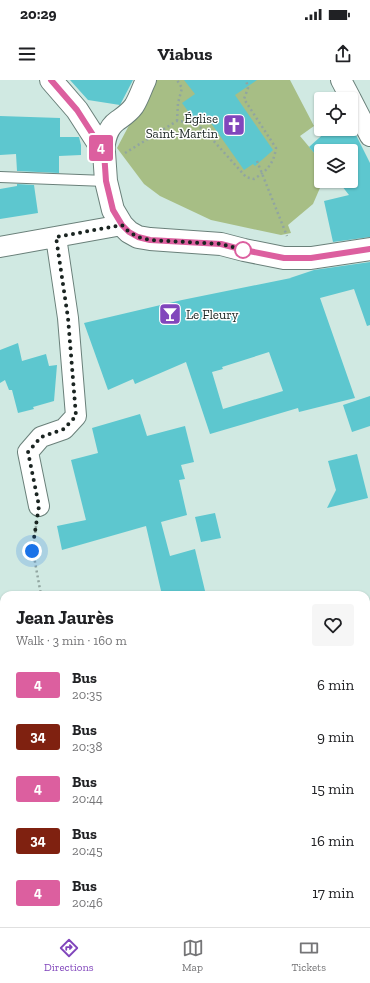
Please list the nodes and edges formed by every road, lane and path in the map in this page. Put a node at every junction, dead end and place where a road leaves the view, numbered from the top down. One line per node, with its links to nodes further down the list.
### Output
1 (51, 80): 10 (street)
2 (146, 80): 10 (street)
3 (177, 80): 8 (path)
4 (246, 80): 12 (path)
5 (341, 80): 6 (street)
6 (347, 92)
7 (358, 113): 9 (street)
8 (177, 121): 10 (path); 12 (path)
9 (370, 136)
10 (113, 153): 14 (street)
11 (258, 161): 12 (path)
12 (262, 174): 17 (path)
13 (0, 177): 14 (lane)
14 (106, 181): 15 (street)
15 (122, 225): 16 (street); 19 (street)
16 (56, 237): 18 (street); 20 (street)
17 (287, 239)
18 (0, 247)
19 (370, 249)
20 (39, 506): 21 (path)
21 (40, 591)

